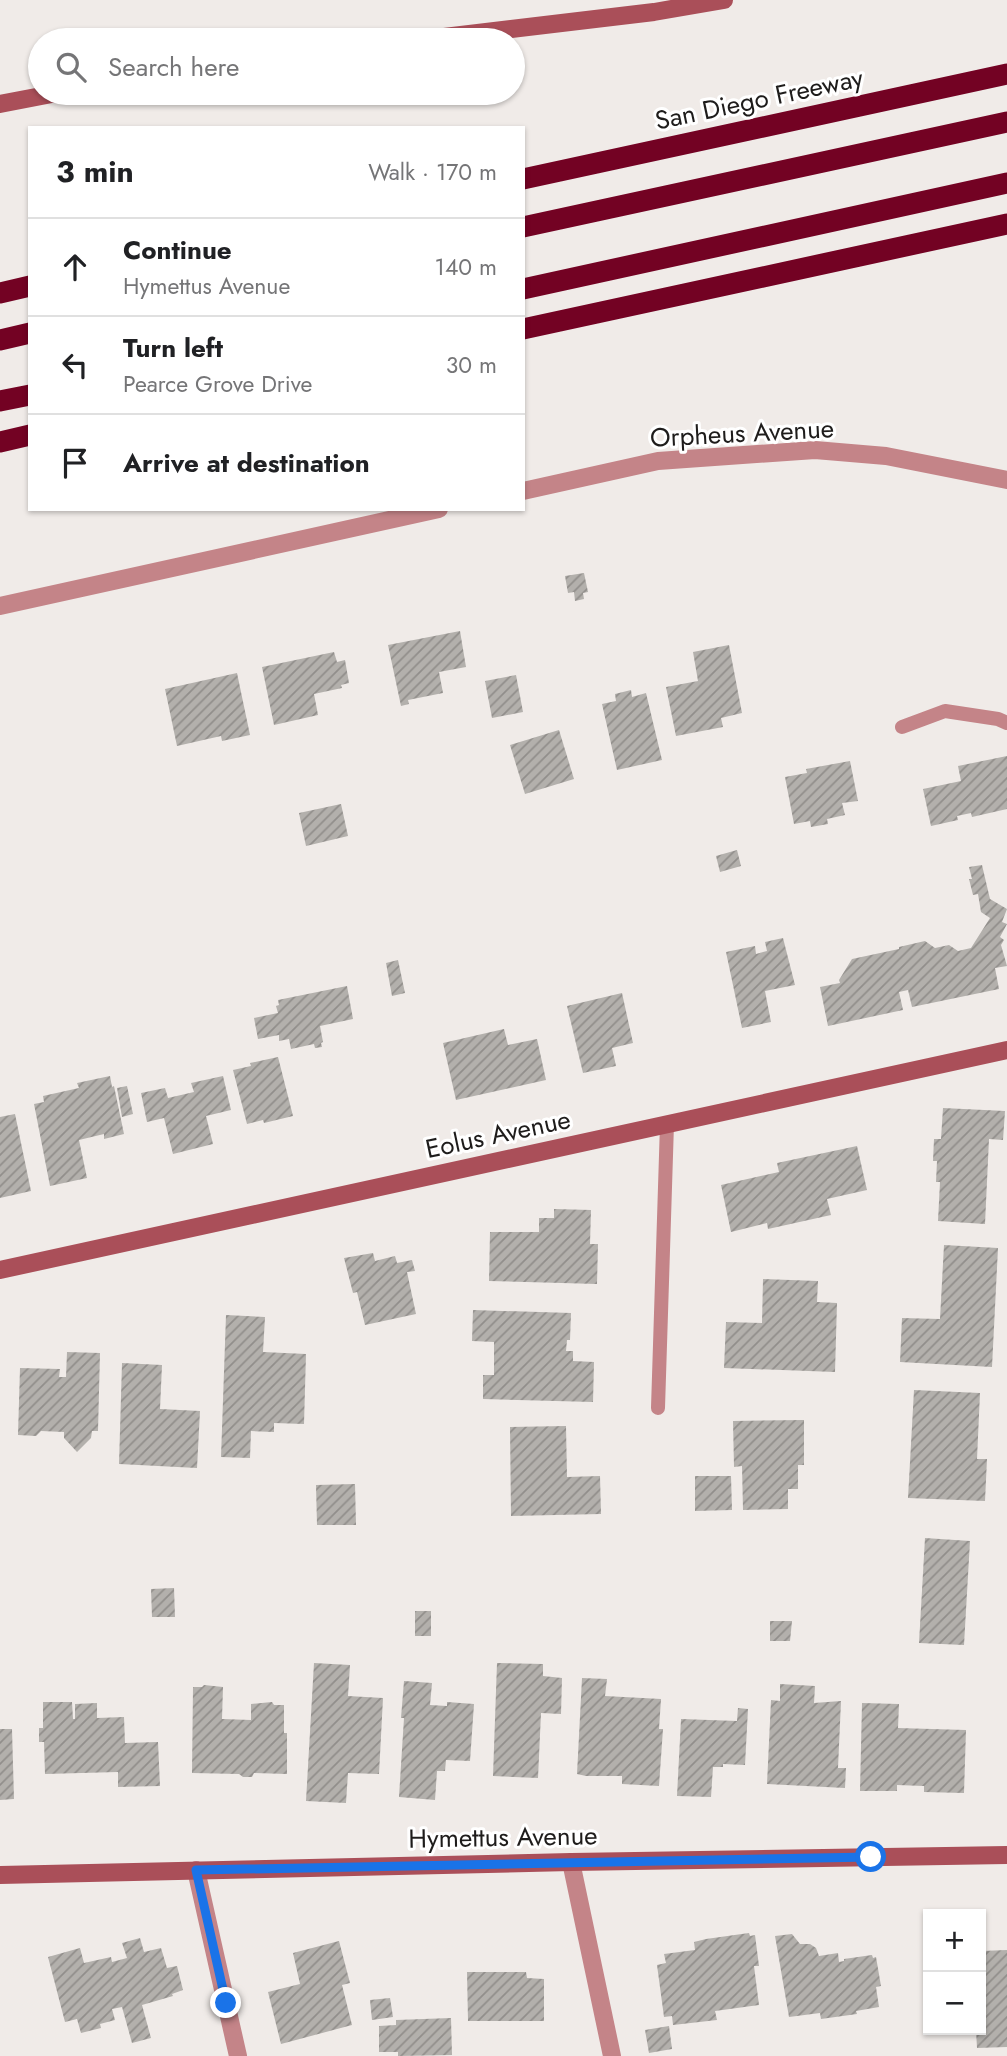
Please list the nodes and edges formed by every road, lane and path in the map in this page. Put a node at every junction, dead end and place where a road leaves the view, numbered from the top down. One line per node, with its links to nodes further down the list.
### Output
1 (724, 0): 2 (street)
2 (653, 6): 3 (street)
3 (502, 28)
4 (1007, 74): 8 (highway, San Diego Freeway)
5 (28, 99): 6 (street)
6 (0, 104)
7 (1007, 122): 11 (highway)
8 (525, 179)
9 (1007, 183): 13 (highway)
10 (1007, 224): 15 (highway)
11 (525, 226)
12 (28, 286): 14 (highway)
13 (525, 289)
14 (0, 292)
15 (525, 329)
16 (28, 333): 17 (highway)
17 (0, 340)
18 (28, 395): 19 (highway)
19 (0, 401)
20 (28, 435): 21 (highway)
21 (0, 442)
22 (1007, 480): 23 (street, Orpheus Avenue)
23 (525, 491)
24 (430, 511): 25 (street)
25 (0, 606)
26 (1007, 723): 27 (lane)
27 (902, 727)
28 (1007, 1050): 29 (street, Eolus Avenue)
29 (667, 1124): 30 (street, Eolus Avenue); 31 (lane)
30 (0, 1270)
31 (657, 1408)
32 (1007, 1855): 33 (street, Hymettus Avenue)
33 (571, 1862): 34 (street, Hymettus Avenue); 37 (street)
34 (196, 1870): 35 (street, Hymettus Avenue); 36 (street)
35 (0, 1875)
36 (238, 2056)
37 (612, 2056)

